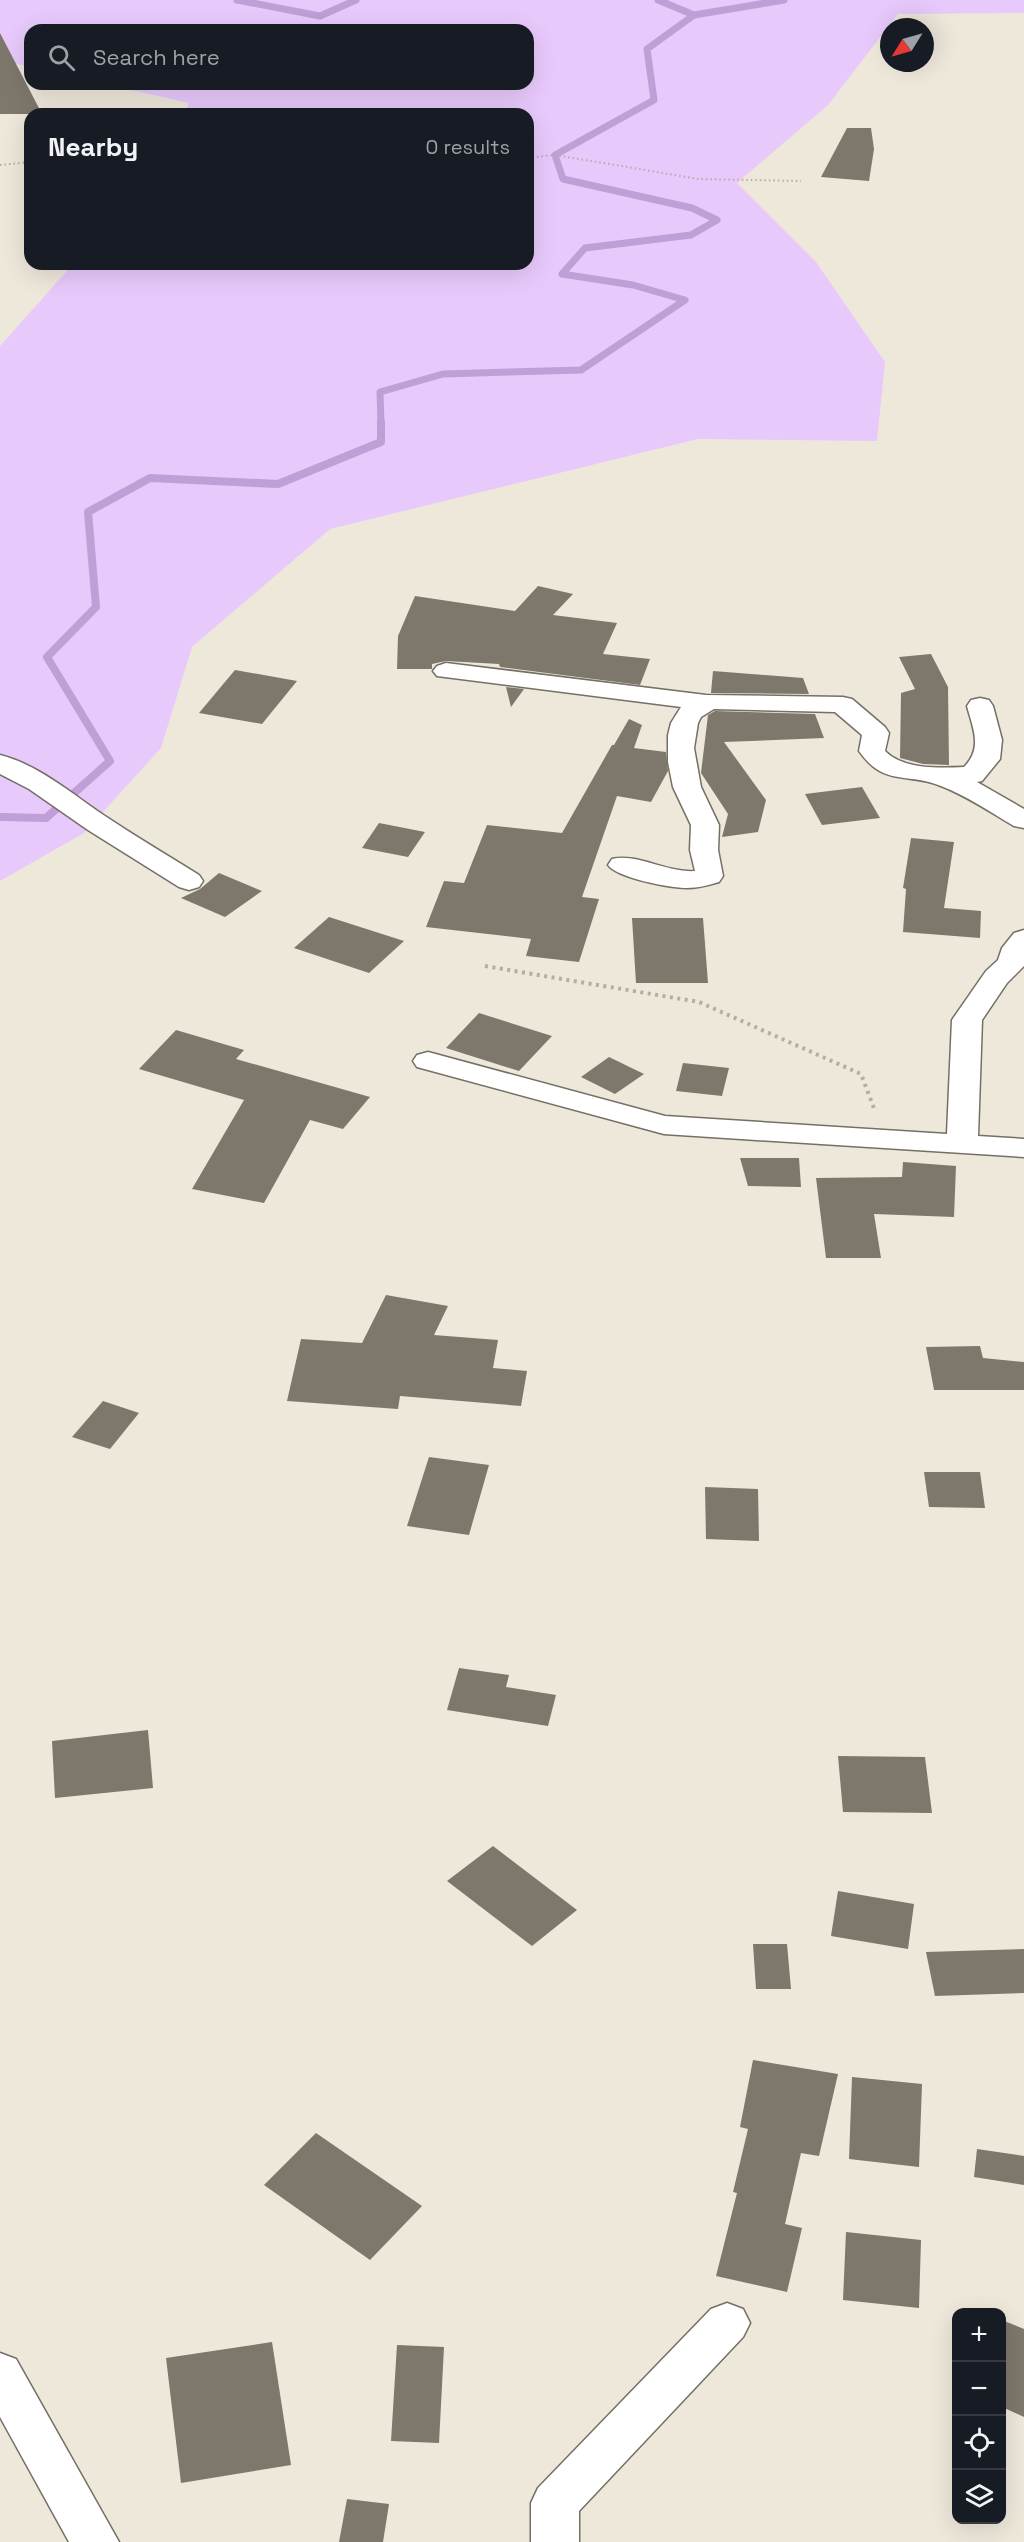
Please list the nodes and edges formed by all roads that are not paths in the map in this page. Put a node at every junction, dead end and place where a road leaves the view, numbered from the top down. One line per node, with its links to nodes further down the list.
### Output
1 (446, 671): 2 (street)
2 (704, 702): 5 (street); 7 (street)
3 (980, 706): 5 (street)
4 (0, 763): 8 (street)
5 (939, 776): 6 (street)
6 (1024, 820)
7 (622, 865)
8 (189, 881)
9 (1024, 939): 11 (street)
10 (428, 1061): 11 (street)
11 (962, 1144): 12 (street)
12 (1024, 1148)
13 (727, 2323): 16 (street)
14 (0, 2373): 15 (street)
15 (95, 2542)
16 (555, 2542)

